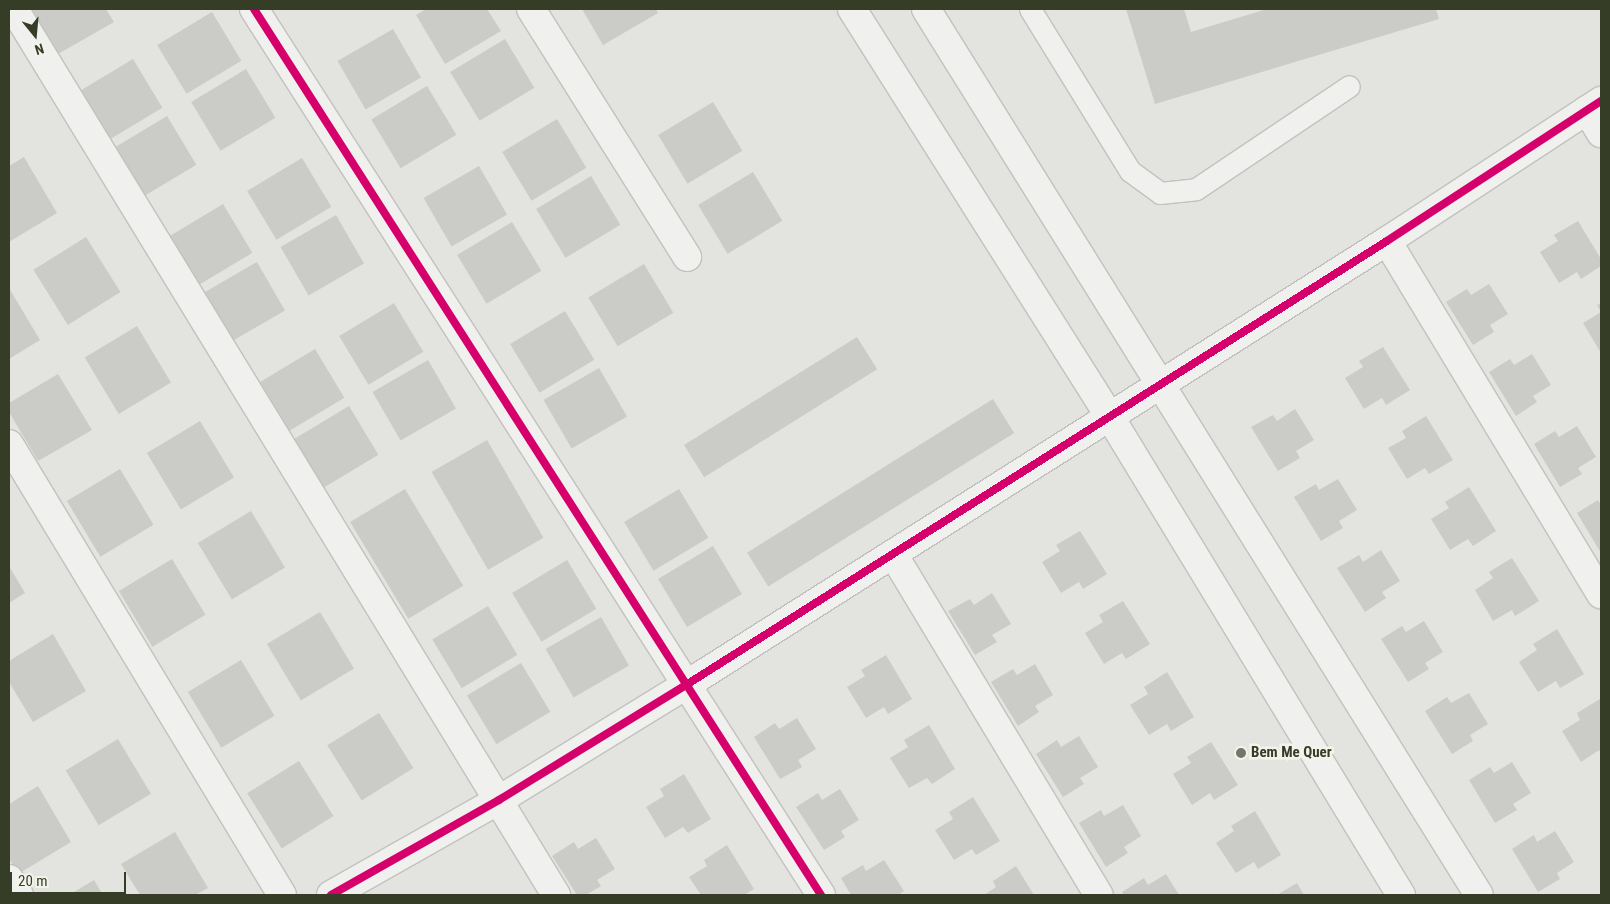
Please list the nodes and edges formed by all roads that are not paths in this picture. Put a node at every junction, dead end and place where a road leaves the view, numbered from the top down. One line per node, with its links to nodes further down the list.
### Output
1 (14, 9): 18 (street)
2 (254, 9): 17 (street)
3 (532, 9): 11 (street)
4 (852, 9): 13 (street)
5 (926, 9): 12 (street)
6 (1030, 9): 7 (lane)
7 (1349, 86)
8 (1594, 106): 9 (street); 10 (street)
9 (1601, 133)
10 (1388, 241): 12 (street); 16 (street)
11 (686, 257)
12 (1160, 385): 13 (street); 27 (street)
13 (1110, 418): 15 (street); 26 (street)
14 (9, 444): 21 (street)
15 (894, 554): 17 (street); 25 (street)
16 (1601, 594)
17 (686, 685): 18 (street); 24 (street)
18 (499, 800): 22 (street); 23 (street)
19 (9, 879): 20 (street)
20 (19, 895)
21 (282, 895)
22 (331, 895)
23 (556, 895)
24 (821, 895)
25 (1099, 895)
26 (1401, 895)
27 (1479, 895)

